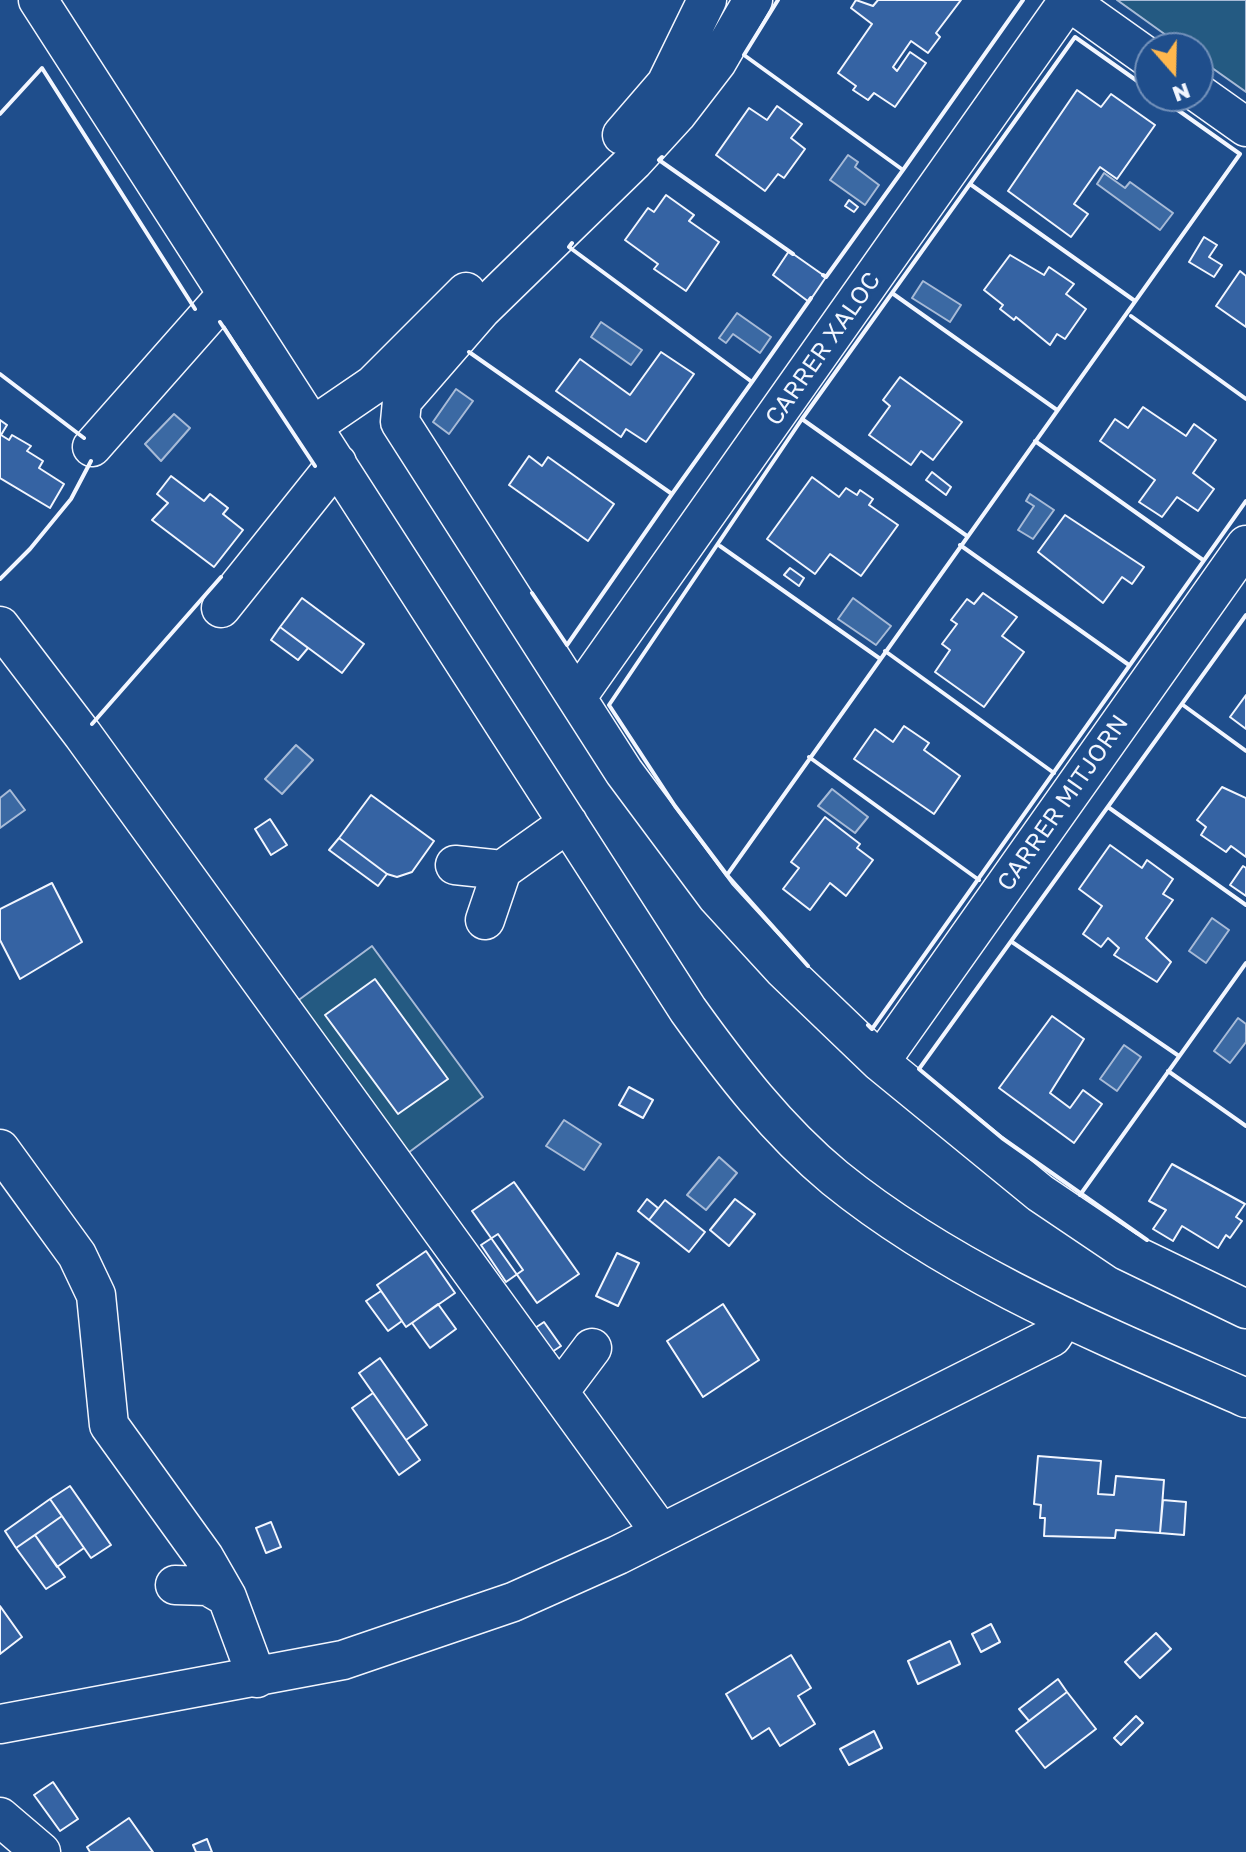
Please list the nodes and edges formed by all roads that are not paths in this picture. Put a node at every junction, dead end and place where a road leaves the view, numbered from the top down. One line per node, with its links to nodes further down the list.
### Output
1 (38, 0): 8 (street)
2 (707, 0): 9 (street)
3 (753, 0): 15 (street)
4 (1068, 0): 5 (street); 15 (street, CARRER XALOC)
5 (1134, 47)
6 (1214, 104): 7 (street)
7 (1246, 127)
8 (227, 294): 9 (street); 10 (street)
9 (313, 426): 11 (street)
10 (92, 447)
11 (337, 463): 13 (street); 16 (street)
12 (1246, 545): 20 (street, CARRER MITJORN)
13 (221, 608)
14 (0, 626): 26 (street)
15 (577, 697): 20 (street)
16 (568, 823): 18 (street); 24 (street)
17 (455, 865): 18 (street)
18 (502, 870): 19 (street)
19 (485, 920)
20 (880, 1062): 23 (street)
21 (0, 1149): 22 (street)
22 (14, 1186): 30 (street)
23 (1246, 1309)
24 (1065, 1317): 27 (street); 28 (street)
25 (592, 1348): 26 (street)
26 (559, 1392): 28 (street)
27 (1246, 1398)
28 (661, 1533): 31 (street)
29 (175, 1585): 30 (street)
30 (227, 1597): 31 (street)
31 (257, 1678): 32 (street)
32 (0, 1724)
33 (0, 1817): 34 (street)
34 (41, 1852)

